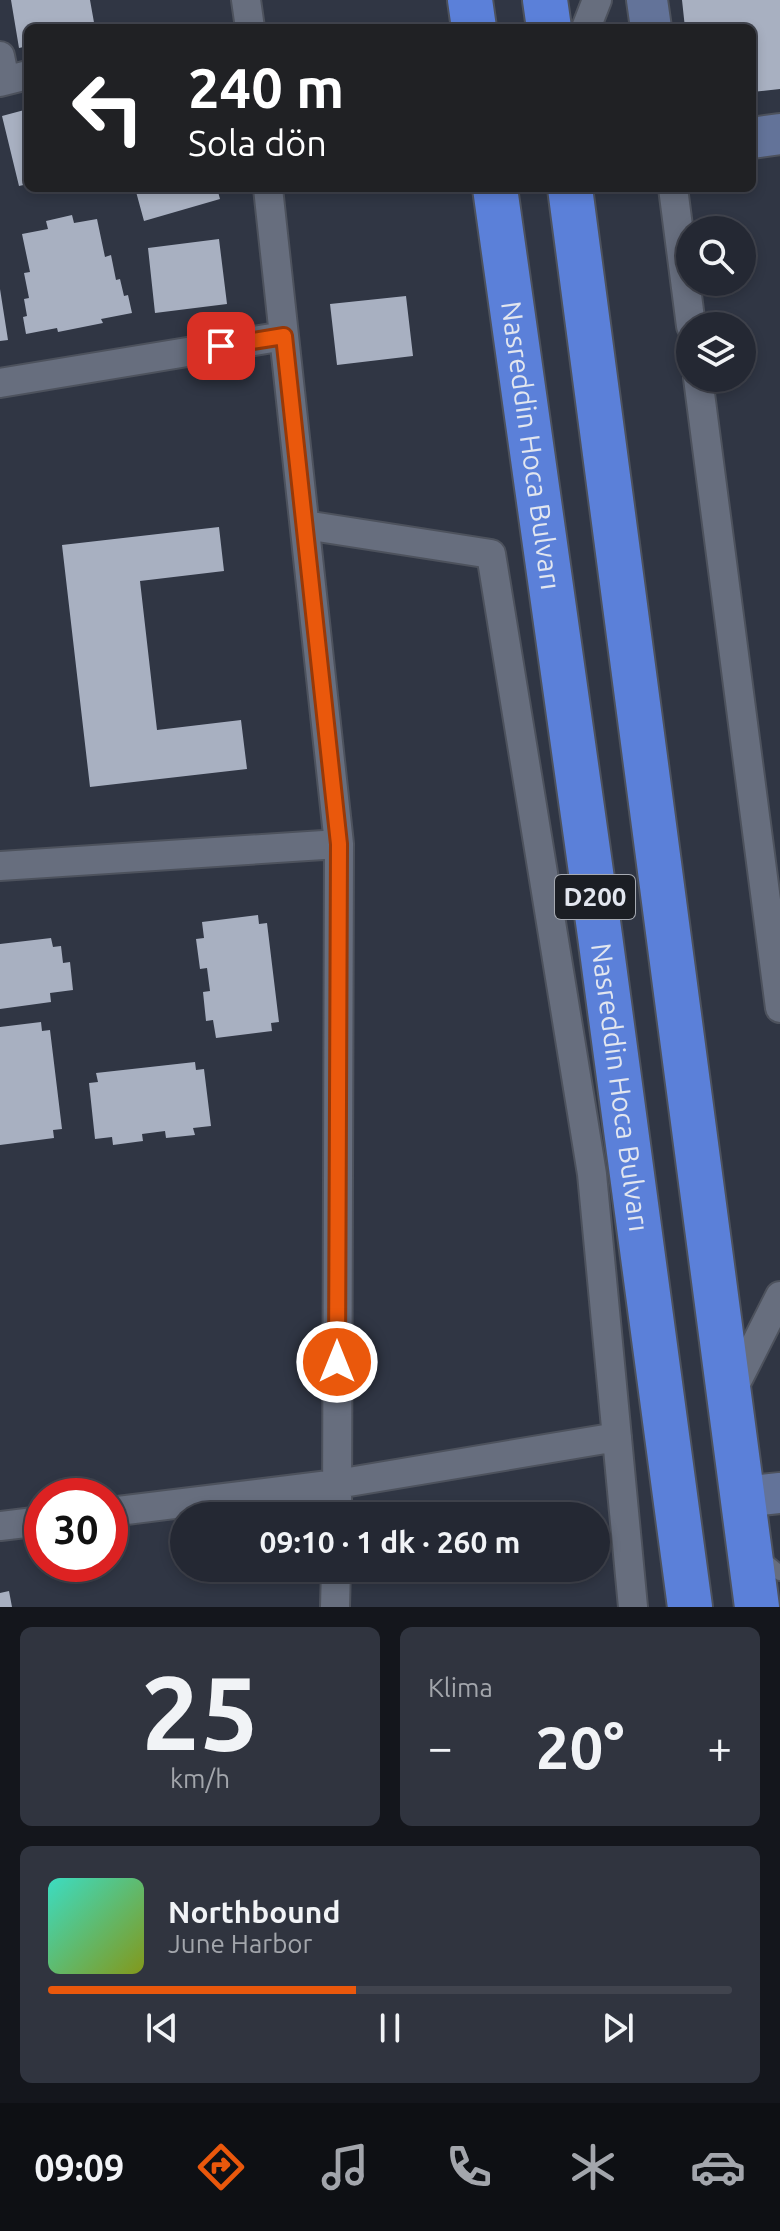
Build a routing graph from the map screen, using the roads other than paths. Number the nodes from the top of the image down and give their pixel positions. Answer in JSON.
{"nodes":[{"id":1,"x":470,"y":0,"type":"edge"},
{"id":2,"x":545,"y":0,"type":"edge"},
{"id":3,"x":597,"y":0,"type":"edge"},
{"id":4,"x":647,"y":0,"type":"edge"},
{"id":5,"x":473,"y":24,"type":"edge"},
{"id":6,"x":548,"y":24,"type":"edge"},
{"id":7,"x":588,"y":24,"type":"edge"},
{"id":8,"x":650,"y":24,"type":"edge"},
{"id":9,"x":780,"y":134,"type":"edge"},
{"id":10,"x":756,"y":137,"type":"edge"},
{"id":11,"x":268,"y":192,"type":"edge"},
{"id":12,"x":496,"y":192,"type":"edge"},
{"id":13,"x":571,"y":192,"type":"edge"},
{"id":14,"x":674,"y":192,"type":"edge"},
{"id":15,"x":689,"y":312,"type":"edge"},
{"id":16,"x":284,"y":336,"type":"junction"},
{"id":17,"x":0,"y":383,"type":"edge"},
{"id":18,"x":700,"y":392,"type":"edge"},
{"id":19,"x":305,"y":525,"type":"junction"},
{"id":20,"x":339,"y":844,"type":"junction"},
{"id":21,"x":0,"y":866,"type":"edge"},
{"id":22,"x":780,"y":1008,"type":"edge"},
{"id":23,"x":780,"y":1296,"type":"edge"},
{"id":24,"x":730,"y":1393,"type":"junction"},
{"id":25,"x":617,"y":1437,"type":"junction"},
{"id":26,"x":337,"y":1484,"type":"junction"},
{"id":27,"x":762,"y":1495,"type":"edge"},
{"id":28,"x":337,"y":1502,"type":"edge"},
{"id":29,"x":128,"y":1510,"type":"edge"},
{"id":30,"x":24,"y":1523,"type":"edge"},
{"id":31,"x":0,"y":1526,"type":"edge"},
{"id":32,"x":765,"y":1561,"type":"edge"},
{"id":33,"x":336,"y":1582,"type":"edge"},
{"id":34,"x":335,"y":1607,"type":"edge"},
{"id":35,"x":633,"y":1607,"type":"edge"},
{"id":36,"x":690,"y":1607,"type":"edge"},
{"id":37,"x":757,"y":1607,"type":"edge"}],
"edges":[{"from":1,"to":5,"type":"highway"},
{"from":2,"to":6,"type":"highway"},
{"from":3,"to":7,"type":"street"},
{"from":4,"to":8,"type":"street"},
{"from":9,"to":10,"type":"street"},
{"from":11,"to":16,"type":"street"},
{"from":12,"to":36,"type":"highway","name":"Nasreddin Hoca Bulvarı","number":"D200"},
{"from":13,"to":24,"type":"highway","number":"D200"},
{"from":14,"to":15,"type":"street"},
{"from":16,"to":17,"type":"street"},
{"from":16,"to":19,"type":"street"},
{"from":18,"to":22,"type":"street"},
{"from":19,"to":20,"type":"street"},
{"from":19,"to":25,"type":"street"},
{"from":20,"to":21,"type":"street"},
{"from":20,"to":26,"type":"street"},
{"from":23,"to":24,"type":"street"},
{"from":24,"to":27,"type":"highway","number":"D200"},
{"from":25,"to":26,"type":"street"},
{"from":25,"to":35,"type":"street"},
{"from":26,"to":28,"type":"street"},
{"from":26,"to":29,"type":"street"},
{"from":27,"to":32,"type":"highway","number":"D200"},
{"from":30,"to":31,"type":"street"},
{"from":32,"to":37,"type":"highway","number":"D200"},
{"from":33,"to":34,"type":"street"}]}
